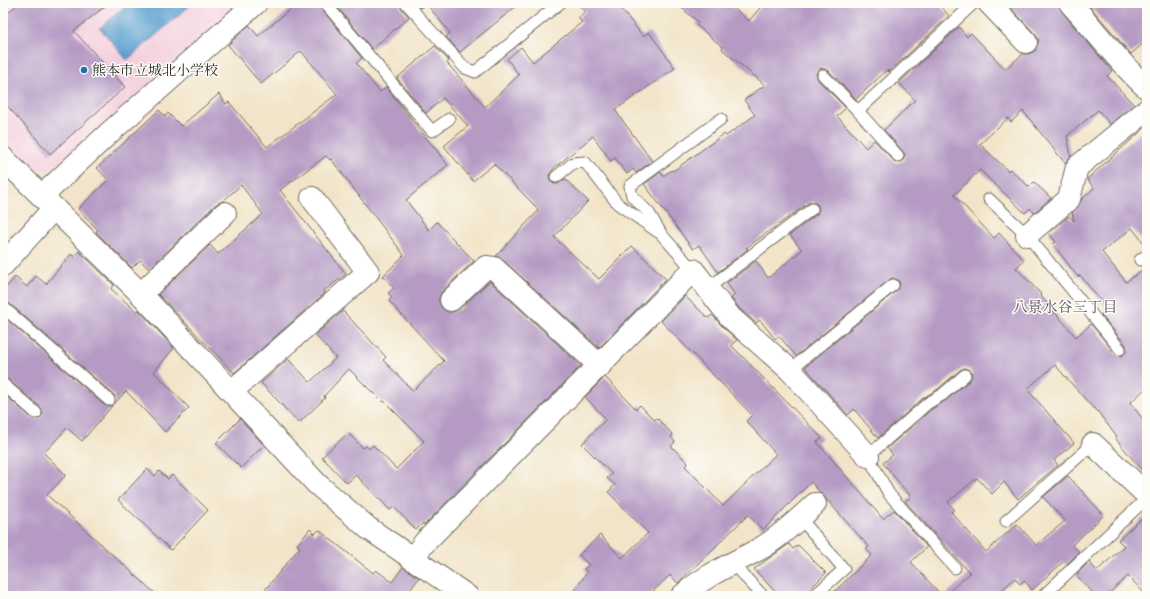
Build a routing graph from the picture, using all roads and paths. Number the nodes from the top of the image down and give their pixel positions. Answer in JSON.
{"nodes":[{"id":1,"x":256,"y":3,"type":"edge"},
{"id":2,"x":325,"y":3,"type":"edge"},
{"id":3,"x":406,"y":3,"type":"edge"},
{"id":4,"x":560,"y":3,"type":"edge"},
{"id":5,"x":974,"y":3,"type":"edge"},
{"id":6,"x":989,"y":3,"type":"edge"},
{"id":7,"x":1070,"y":3,"type":"edge"},
{"id":8,"x":1026,"y":42,"type":"dead end"},
{"id":9,"x":823,"y":75,"type":"dead end"},
{"id":10,"x":1147,"y":88,"type":"edge"},
{"id":11,"x":1147,"y":110,"type":"edge"},
{"id":12,"x":858,"y":111,"type":"junction"},
{"id":13,"x":450,"y":119,"type":"dead end"},
{"id":14,"x":721,"y":119,"type":"dead end"},
{"id":15,"x":898,"y":156,"type":"dead end"},
{"id":16,"x":3,"y":158,"type":"edge"},
{"id":17,"x":556,"y":177,"type":"dead end"},
{"id":18,"x":312,"y":198,"type":"dead end"},
{"id":19,"x":989,"y":199,"type":"dead end"},
{"id":20,"x":48,"y":202,"type":"junction"},
{"id":21,"x":812,"y":210,"type":"dead end"},
{"id":22,"x":225,"y":213,"type":"dead end"},
{"id":23,"x":662,"y":235,"type":"junction"},
{"id":24,"x":1027,"y":235,"type":"junction"},
{"id":25,"x":3,"y":265,"type":"edge"},
{"id":26,"x":693,"y":270,"type":"junction"},
{"id":27,"x":893,"y":285,"type":"dead end"},
{"id":28,"x":707,"y":289,"type":"junction"},
{"id":29,"x":141,"y":294,"type":"junction"},
{"id":30,"x":452,"y":300,"type":"dead end"},
{"id":31,"x":3,"y":307,"type":"edge"},
{"id":32,"x":1120,"y":349,"type":"dead end"},
{"id":33,"x":600,"y":366,"type":"junction"},
{"id":34,"x":790,"y":370,"type":"junction"},
{"id":35,"x":965,"y":375,"type":"dead end"},
{"id":36,"x":3,"y":384,"type":"edge"},
{"id":37,"x":232,"y":391,"type":"junction"},
{"id":38,"x":109,"y":400,"type":"dead end"},
{"id":39,"x":36,"y":413,"type":"dead end"},
{"id":40,"x":1093,"y":444,"type":"joint"},
{"id":41,"x":868,"y":456,"type":"junction"},
{"id":42,"x":1147,"y":495,"type":"edge"},
{"id":43,"x":1147,"y":498,"type":"edge"},
{"id":44,"x":807,"y":511,"type":"joint"},
{"id":45,"x":1006,"y":521,"type":"dead end"},
{"id":46,"x":412,"y":559,"type":"junction"},
{"id":47,"x":730,"y":562,"type":"junction"},
{"id":48,"x":955,"y":568,"type":"dead end"},
{"id":49,"x":467,"y":596,"type":"edge"},
{"id":50,"x":682,"y":596,"type":"edge"},
{"id":51,"x":763,"y":596,"type":"edge"},
{"id":52,"x":814,"y":596,"type":"edge"},
{"id":53,"x":1043,"y":596,"type":"edge"}],
"edges":[{"from":1,"to":20,"type":"street"},
{"from":2,"to":13,"type":"lane"},
{"from":3,"to":4,"type":"lane"},
{"from":5,"to":12,"type":"lane"},
{"from":6,"to":8,"type":"street"},
{"from":7,"to":10,"type":"street"},
{"from":9,"to":12,"type":"lane"},
{"from":11,"to":24,"type":"street"},
{"from":12,"to":15,"type":"lane"},
{"from":14,"to":23,"type":"lane"},
{"from":16,"to":20,"type":"street"},
{"from":17,"to":23,"type":"lane"},
{"from":18,"to":37,"type":"street"},
{"from":19,"to":24,"type":"lane"},
{"from":20,"to":25,"type":"street"},
{"from":20,"to":29,"type":"street"},
{"from":21,"to":28,"type":"lane"},
{"from":22,"to":29,"type":"street"},
{"from":23,"to":26,"type":"lane"},
{"from":24,"to":32,"type":"lane"},
{"from":26,"to":28,"type":"street"},
{"from":26,"to":33,"type":"street"},
{"from":27,"to":34,"type":"lane"},
{"from":28,"to":34,"type":"street"},
{"from":29,"to":37,"type":"street"},
{"from":30,"to":33,"type":"street"},
{"from":31,"to":38,"type":"lane"},
{"from":33,"to":46,"type":"street"},
{"from":34,"to":41,"type":"street"},
{"from":35,"to":41,"type":"lane"},
{"from":36,"to":39,"type":"lane"},
{"from":37,"to":46,"type":"street"},
{"from":40,"to":42,"type":"street"},
{"from":40,"to":45,"type":"lane"},
{"from":41,"to":48,"type":"lane"},
{"from":43,"to":53,"type":"lane"},
{"from":44,"to":47,"type":"street"},
{"from":44,"to":52,"type":"lane"},
{"from":46,"to":49,"type":"street"},
{"from":47,"to":50,"type":"street"},
{"from":47,"to":51,"type":"lane"}]}
